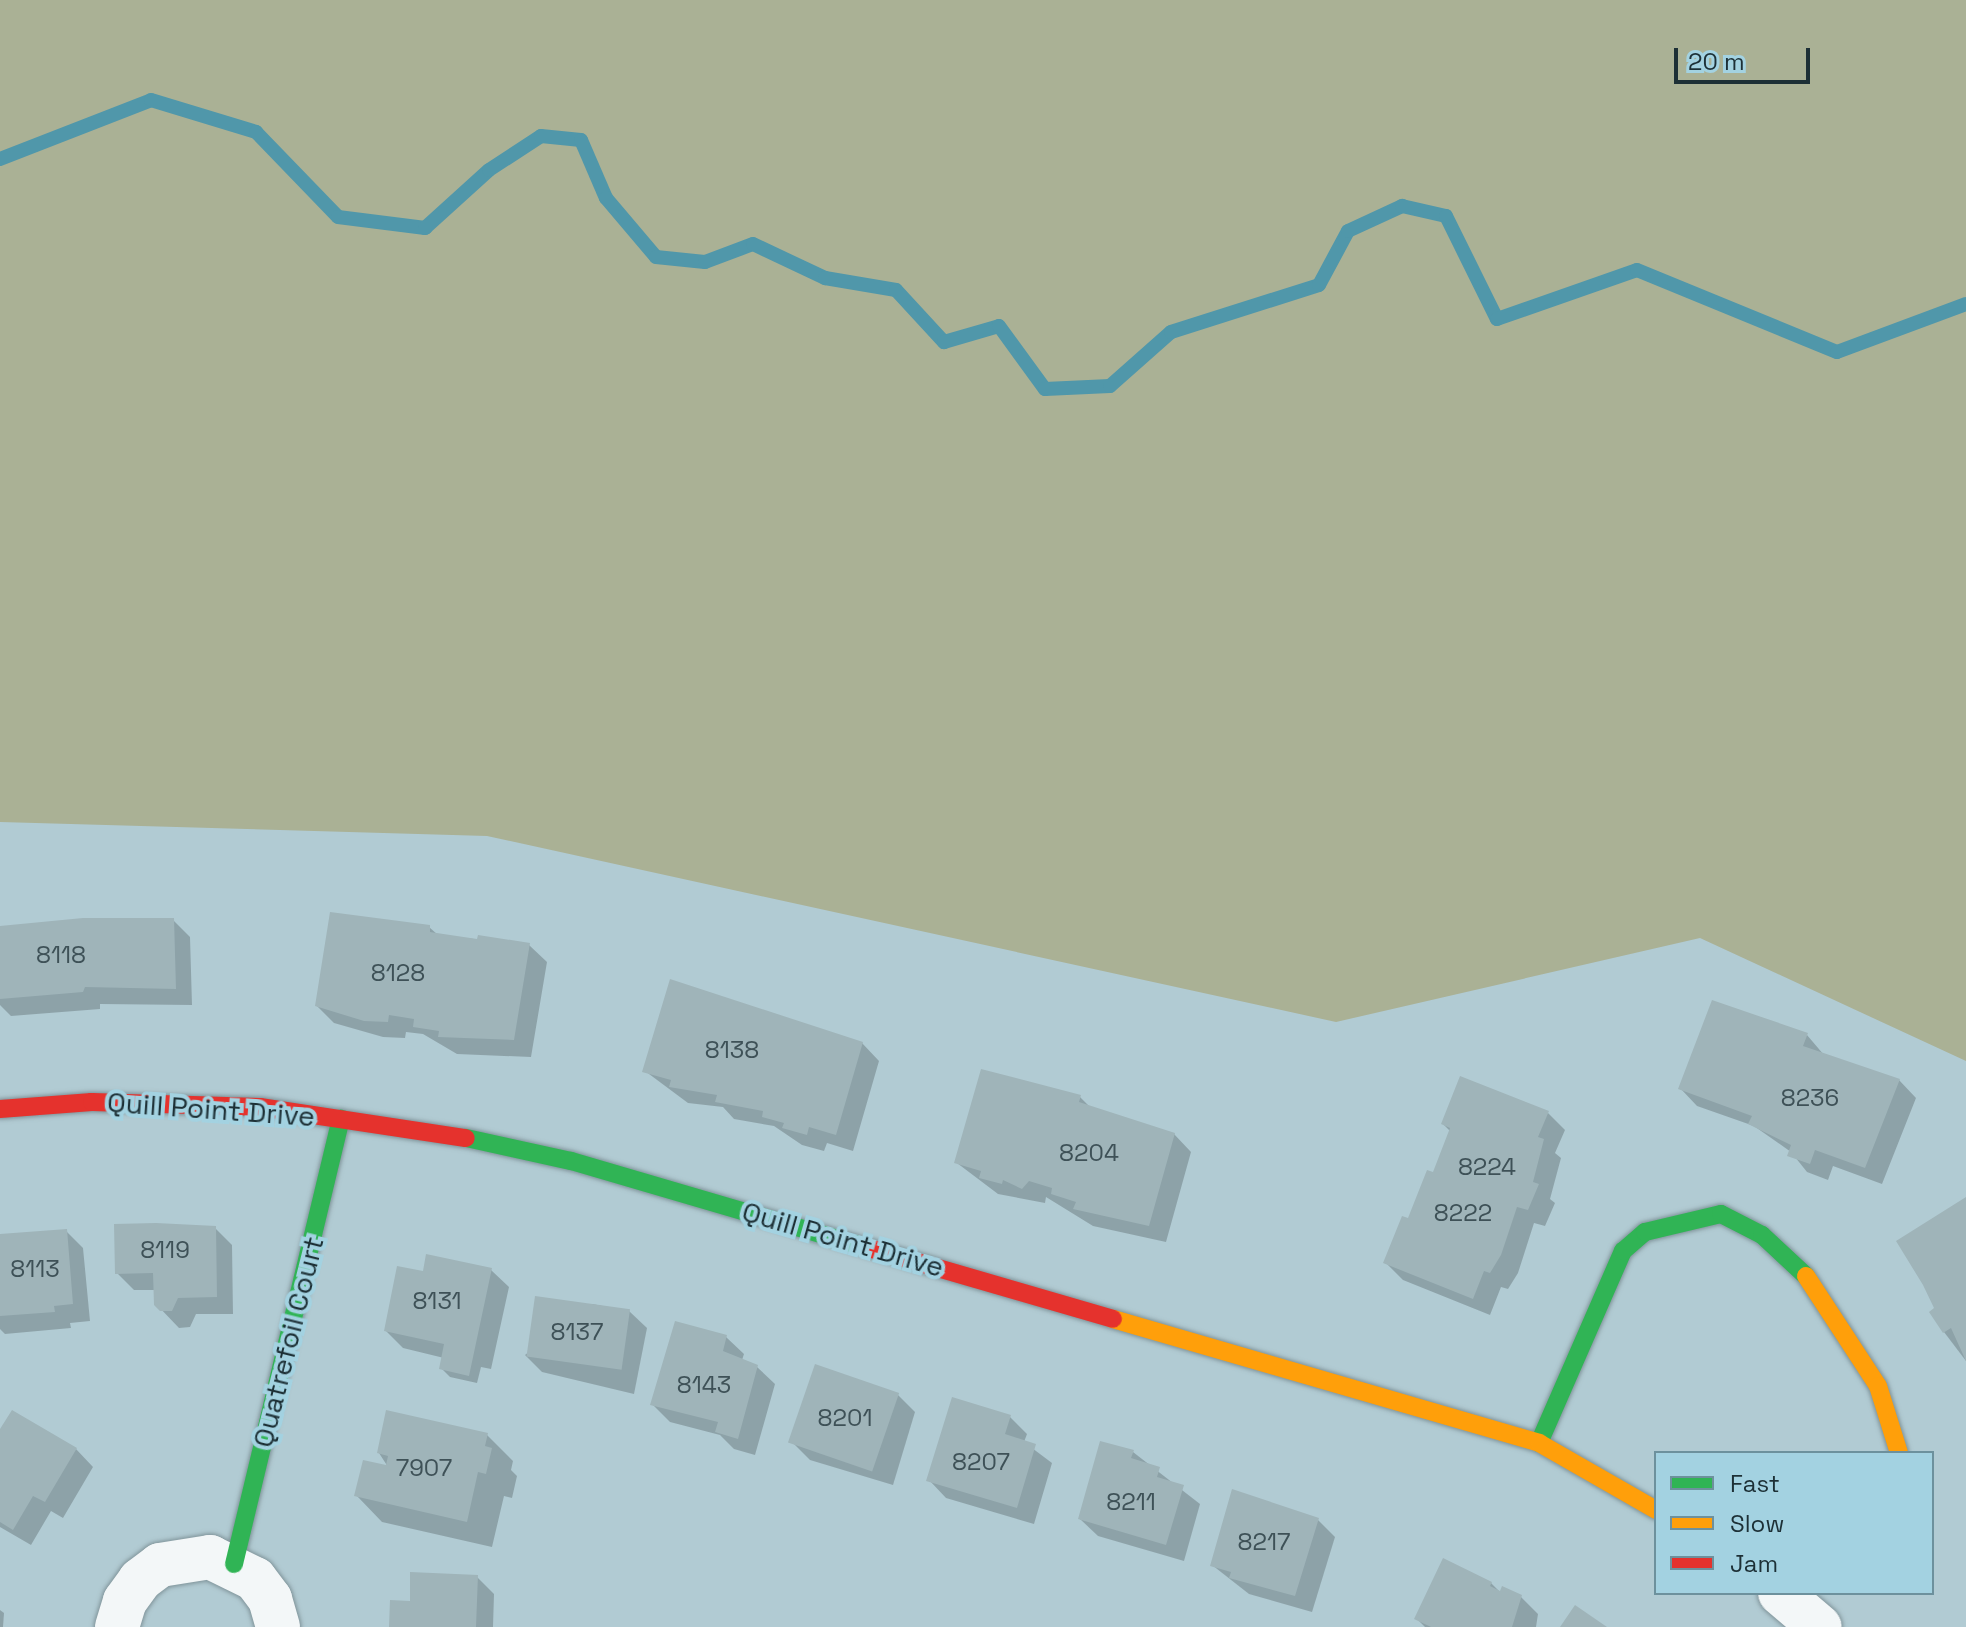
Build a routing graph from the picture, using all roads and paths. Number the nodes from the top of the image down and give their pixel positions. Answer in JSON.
{"nodes":[{"id":1,"x":0,"y":1109,"type":"edge"},
{"id":2,"x":341,"y":1119,"type":"junction"},
{"id":3,"x":1539,"y":1443,"type":"junction"},
{"id":4,"x":1898,"y":1451,"type":"edge"},
{"id":5,"x":1654,"y":1509,"type":"edge"},
{"id":6,"x":234,"y":1564,"type":"junction"},
{"id":7,"x":117,"y":1627,"type":"edge"},
{"id":8,"x":278,"y":1627,"type":"edge"}],
"edges":[{"from":1,"to":2,"type":"street","name":"Quill Point Drive"},
{"from":2,"to":3,"type":"street","name":"Quill Point Drive"},
{"from":2,"to":6,"type":"street","name":"Quatrefoil Court"},
{"from":3,"to":4,"type":"street"},
{"from":3,"to":5,"type":"street","name":"Quill Point Drive"},
{"from":6,"to":7,"type":"street"},
{"from":6,"to":8,"type":"street"}]}
